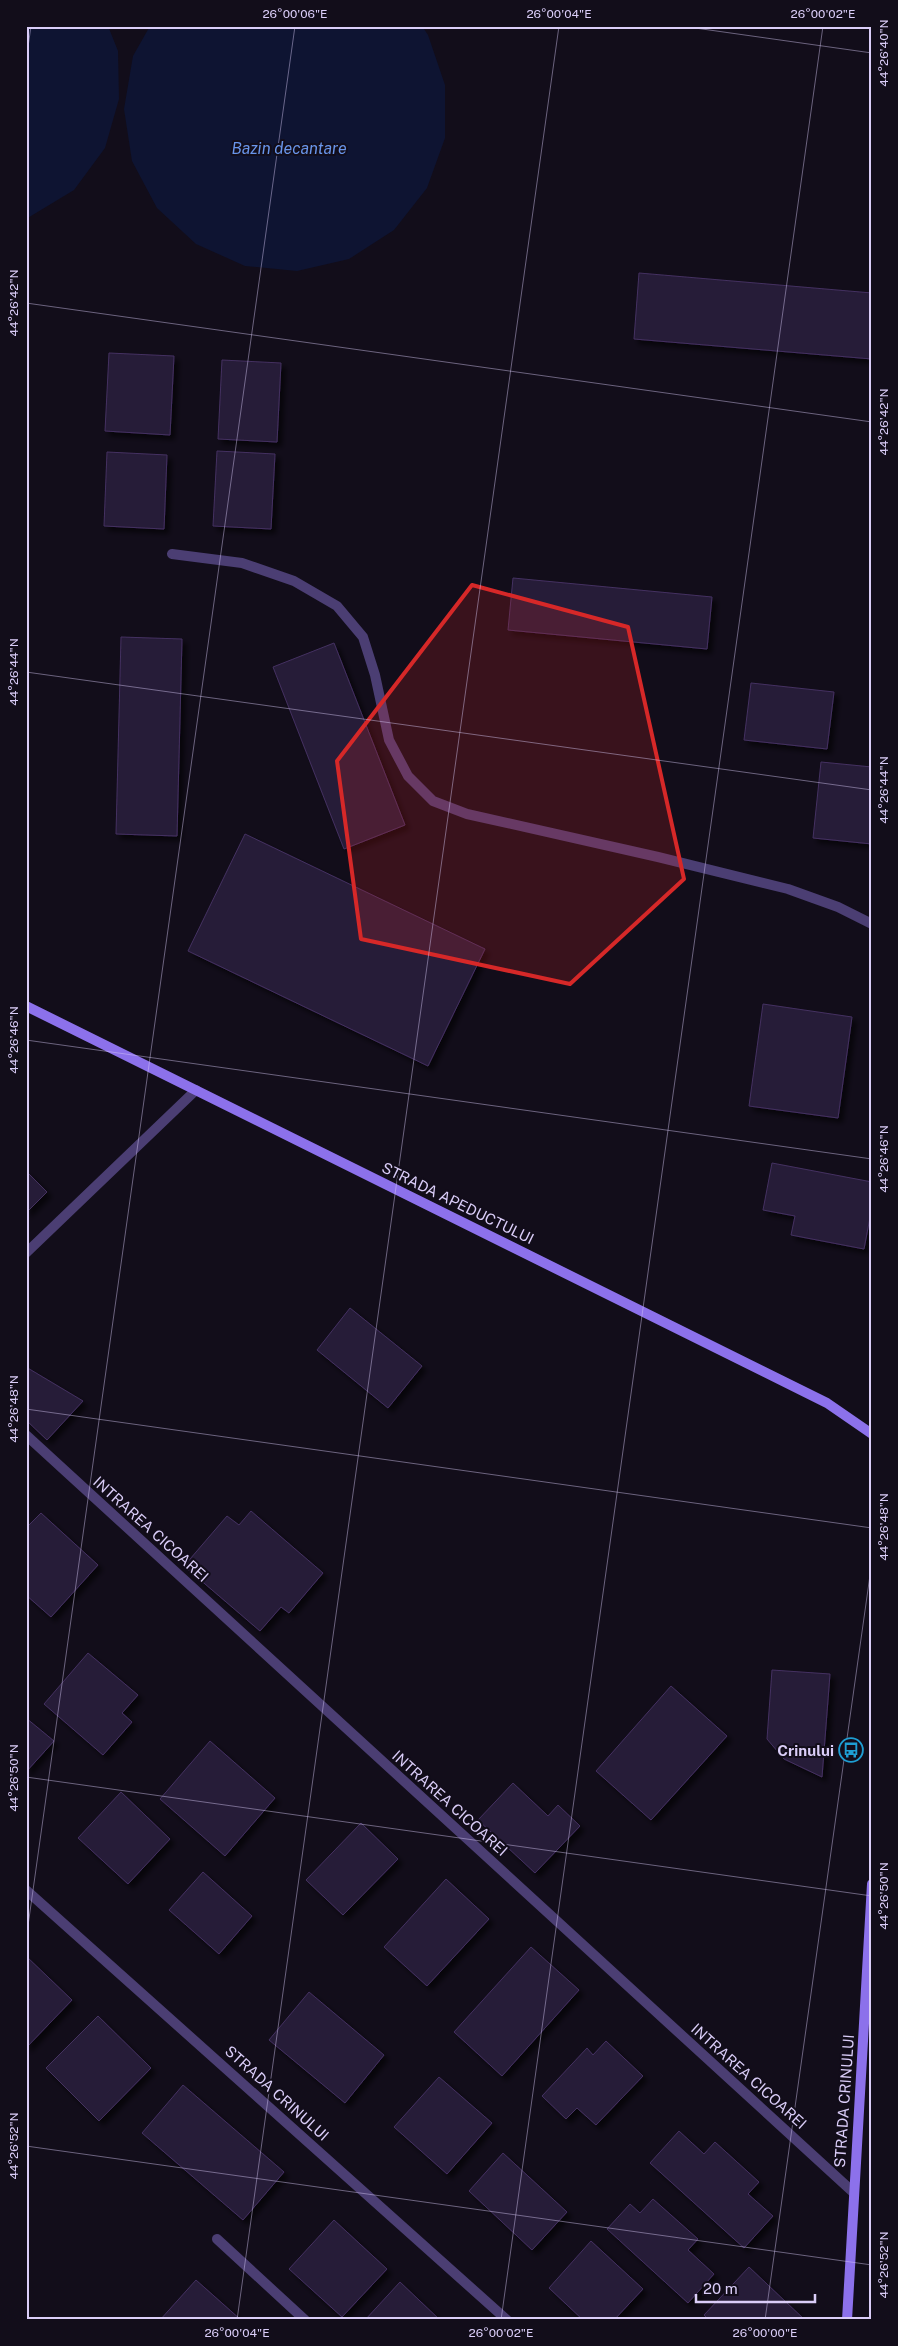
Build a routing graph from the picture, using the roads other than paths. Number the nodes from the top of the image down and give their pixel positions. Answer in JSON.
{"nodes":[{"id":1,"x":172,"y":554,"type":"dead end"},
{"id":2,"x":872,"y":924,"type":"edge"},
{"id":3,"x":26,"y":1006,"type":"edge"},
{"id":4,"x":196,"y":1090,"type":"junction"},
{"id":5,"x":26,"y":1253,"type":"edge"},
{"id":6,"x":872,"y":1434,"type":"edge"},
{"id":7,"x":26,"y":1435,"type":"edge"},
{"id":8,"x":872,"y":1884,"type":"edge"},
{"id":9,"x":26,"y":1890,"type":"edge"},
{"id":10,"x":853,"y":2192,"type":"junction"},
{"id":11,"x":218,"y":2239,"type":"dead end"},
{"id":12,"x":305,"y":2320,"type":"edge"},
{"id":13,"x":507,"y":2320,"type":"edge"},
{"id":14,"x":847,"y":2320,"type":"edge"}],
"edges":[{"from":1,"to":2,"type":"street"},
{"from":3,"to":4,"type":"street","name":"STRADA APEDUCTULUI"},
{"from":4,"to":5,"type":"street"},
{"from":4,"to":6,"type":"street","name":"STRADA APEDUCTULUI"},
{"from":7,"to":10,"type":"street","name":"INTRAREA CICOAREI"},
{"from":8,"to":10,"type":"street","name":"STRADA CRINULUI"},
{"from":9,"to":13,"type":"street","name":"STRADA CRINULUI"},
{"from":10,"to":14,"type":"street","name":"STRADA CRINULUI"},
{"from":11,"to":12,"type":"street"}]}
